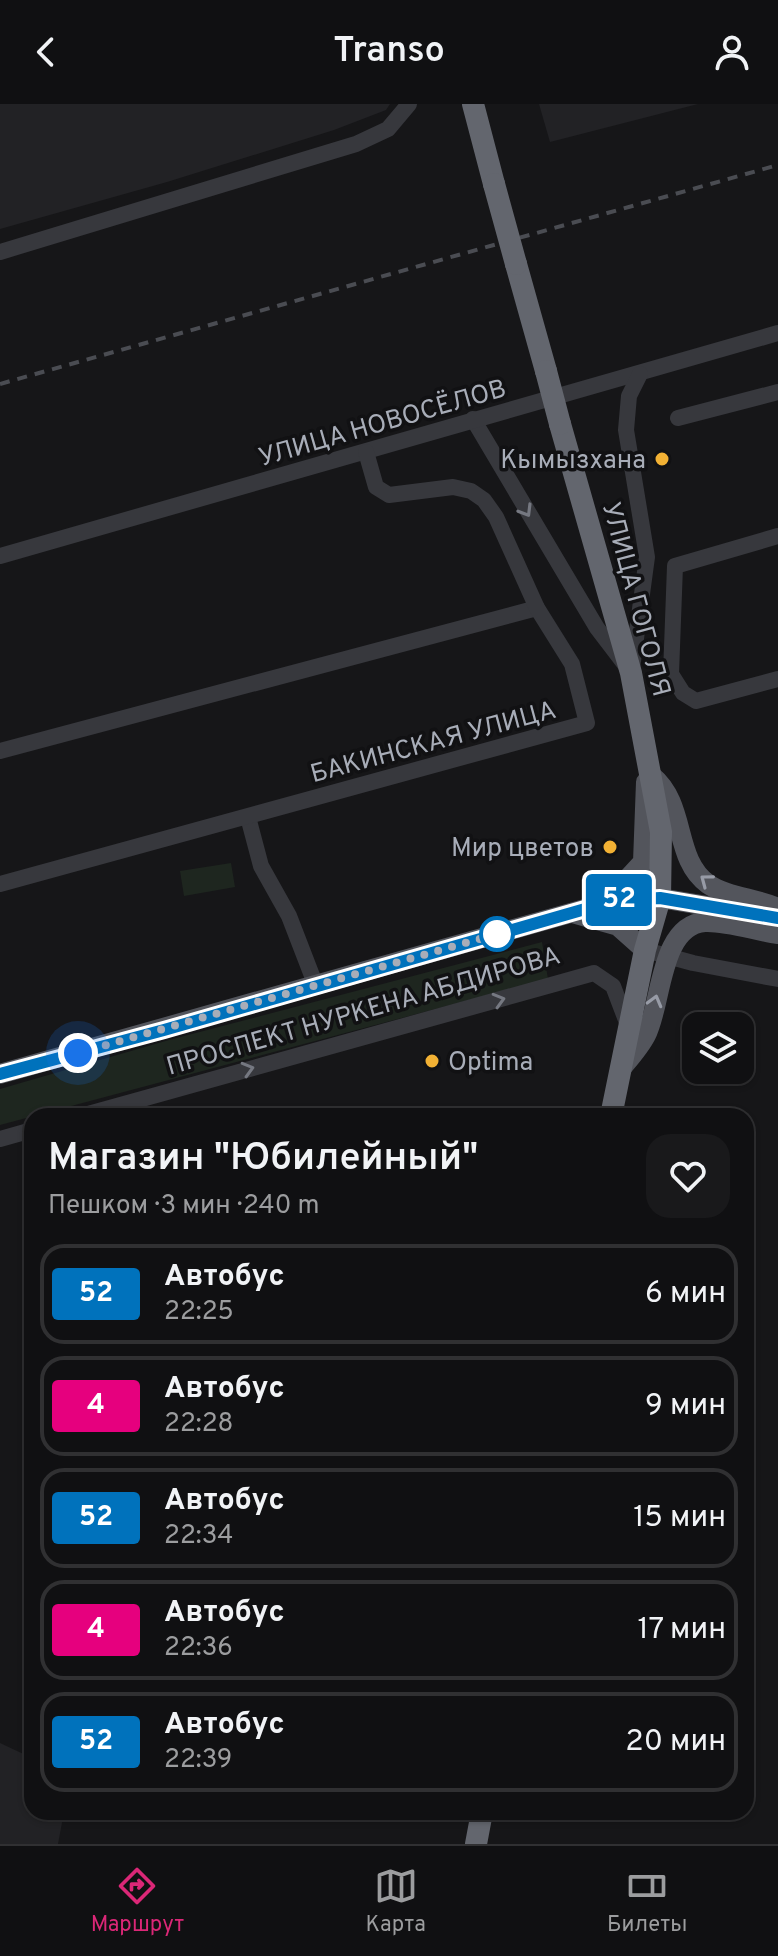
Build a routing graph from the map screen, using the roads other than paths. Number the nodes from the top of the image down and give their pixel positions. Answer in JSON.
{"nodes":[{"id":1,"x":409,"y":104,"type":"edge"},
{"id":2,"x":473,"y":104,"type":"edge"},
{"id":3,"x":0,"y":252,"type":"edge"},
{"id":4,"x":778,"y":333,"type":"edge"},
{"id":5,"x":640,"y":374,"type":"junction"},
{"id":6,"x":778,"y":392,"type":"edge"},
{"id":7,"x":678,"y":418,"type":"dead end"},
{"id":8,"x":473,"y":419,"type":"junction"},
{"id":9,"x":366,"y":452,"type":"junction"},
{"id":10,"x":778,"y":536,"type":"edge"},
{"id":11,"x":0,"y":556,"type":"edge"},
{"id":12,"x":537,"y":608,"type":"junction"},
{"id":13,"x":631,"y":673,"type":"junction"},
{"id":14,"x":778,"y":679,"type":"edge"},
{"id":15,"x":0,"y":751,"type":"edge"},
{"id":16,"x":650,"y":767,"type":"junction"},
{"id":17,"x":248,"y":817,"type":"junction"},
{"id":18,"x":0,"y":884,"type":"edge"},
{"id":19,"x":660,"y":898,"type":"junction"},
{"id":20,"x":778,"y":908,"type":"edge"},
{"id":21,"x":578,"y":911,"type":"junction"},
{"id":22,"x":778,"y":918,"type":"edge"},
{"id":23,"x":778,"y":934,"type":"edge"},
{"id":24,"x":645,"y":950,"type":"junction"},
{"id":25,"x":669,"y":958,"type":"junction"},
{"id":26,"x":778,"y":979,"type":"edge"},
{"id":27,"x":316,"y":986,"type":"junction"},
{"id":28,"x":629,"y":1028,"type":"junction"},
{"id":29,"x":620,"y":1070,"type":"junction"},
{"id":30,"x":0,"y":1074,"type":"edge"},
{"id":31,"x":110,"y":1108,"type":"edge"},
{"id":32,"x":613,"y":1108,"type":"edge"},
{"id":33,"x":24,"y":1132,"type":"edge"},
{"id":34,"x":0,"y":1139,"type":"edge"},
{"id":35,"x":480,"y":1820,"type":"edge"},
{"id":36,"x":476,"y":1844,"type":"edge"}],
"edges":[{"from":1,"to":3,"type":"street"},
{"from":2,"to":13,"type":"highway","name":"УЛИЦА ГОГОЛЯ","bridge":true},
{"from":4,"to":5,"type":"street","name":"УЛИЦА НОВОСЁЛОВ"},
{"from":5,"to":8,"type":"street","name":"УЛИЦА НОВОСЁЛОВ"},
{"from":5,"to":13,"type":"street"},
{"from":6,"to":7,"type":"street"},
{"from":8,"to":9,"type":"street","name":"УЛИЦА НОВОСЁЛОВ"},
{"from":8,"to":13,"type":"street","one_way":true},
{"from":9,"to":11,"type":"street","name":"УЛИЦА НОВОСЁЛОВ"},
{"from":9,"to":12,"type":"street","name":"БАКИНСКАЯ УЛИЦА"},
{"from":10,"to":14,"type":"street"},
{"from":12,"to":15,"type":"street"},
{"from":12,"to":17,"type":"street","name":"БАКИНСКАЯ УЛИЦА"},
{"from":13,"to":16,"type":"highway","name":"УЛИЦА ГОГОЛЯ"},
{"from":16,"to":19,"type":"highway","name":"УЛИЦА ГОГОЛЯ"},
{"from":20,"to":16,"type":"main road","one_way":true},
{"from":16,"to":21,"type":"main road"},
{"from":17,"to":18,"type":"street","name":"БАКИНСКАЯ УЛИЦА"},
{"from":17,"to":27,"type":"street"},
{"from":19,"to":21,"type":"main road","name":"ПРОСПЕКТ НУРКЕНА АБДИРОВА"},
{"from":19,"to":22,"type":"main road","name":"ПРОСПЕКТ НУРКЕНА АБДИРОВА"},
{"from":19,"to":24,"type":"highway","name":"УЛИЦА ГОГОЛЯ"},
{"from":21,"to":24,"type":"main road"},
{"from":21,"to":27,"type":"main road","name":"ПРОСПЕКТ НУРКЕНА АБДИРОВА"},
{"from":23,"to":25,"type":"main road"},
{"from":24,"to":25,"type":"street"},
{"from":24,"to":28,"type":"highway","name":"УЛИЦА ГОГОЛЯ"},
{"from":25,"to":26,"type":"street"},
{"from":29,"to":25,"type":"main road","one_way":true},
{"from":27,"to":30,"type":"main road","name":"ПРОСПЕКТ НУРКЕНА АБДИРОВА"},
{"from":28,"to":29,"type":"highway","name":"УЛИЦА ГОГОЛЯ"},
{"from":31,"to":28,"type":"street","name":"ПРОСПЕКТ НУРКЕНА АБДИРОВА","one_way":true},
{"from":29,"to":32,"type":"highway","name":"УЛИЦА ГОГОЛЯ"},
{"from":33,"to":34,"type":"street"},
{"from":35,"to":36,"type":"highway"}]}
